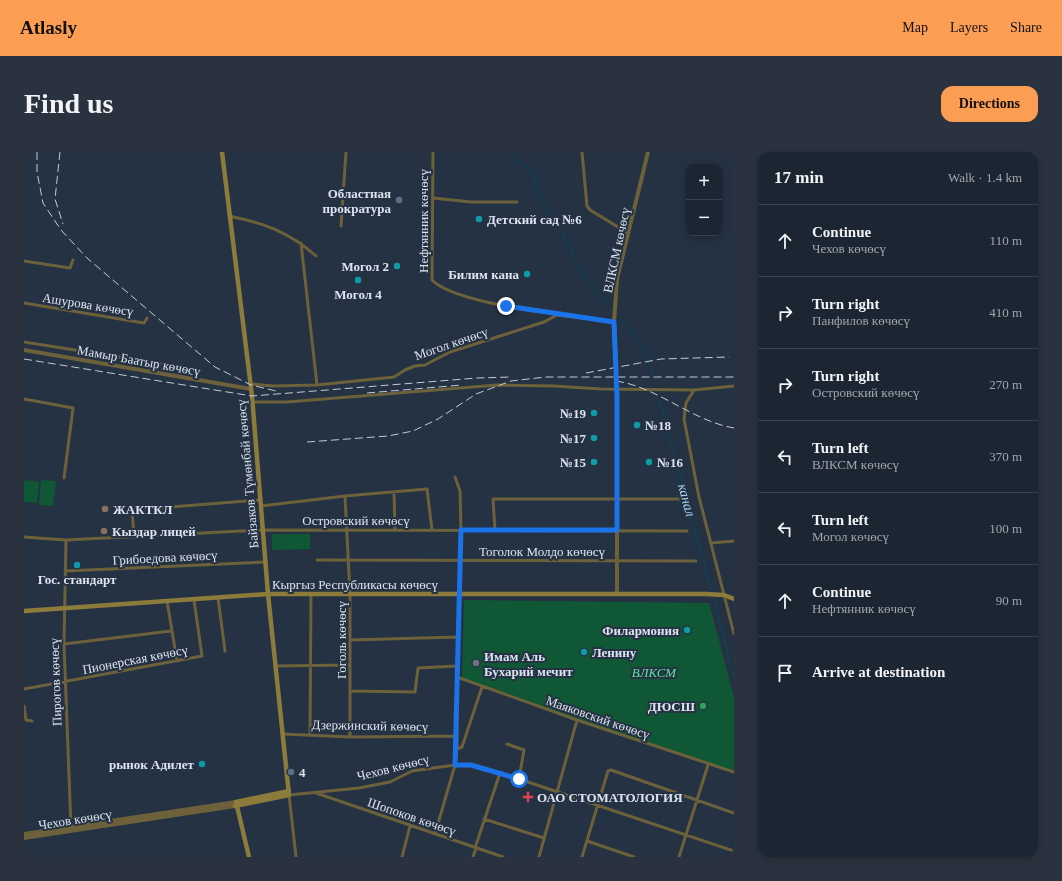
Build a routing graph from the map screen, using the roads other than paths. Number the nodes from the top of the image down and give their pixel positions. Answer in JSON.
{"nodes":[{"id":1,"x":222,"y":152,"type":"edge"},
{"id":2,"x":346,"y":152,"type":"edge"},
{"id":3,"x":433,"y":152,"type":"edge"},
{"id":4,"x":582,"y":152,"type":"edge"},
{"id":5,"x":648,"y":152,"type":"edge"},
{"id":6,"x":434,"y":198,"type":"junction"},
{"id":7,"x":517,"y":202,"type":"dead end"},
{"id":8,"x":230,"y":216,"type":"junction"},
{"id":9,"x":341,"y":226,"type":"dead end"},
{"id":10,"x":628,"y":233,"type":"junction"},
{"id":11,"x":300,"y":243,"type":"junction"},
{"id":12,"x":316,"y":256,"type":"dead end"},
{"id":13,"x":72,"y":260,"type":"dead end"},
{"id":14,"x":24,"y":261,"type":"edge"},
{"id":15,"x":24,"y":303,"type":"edge"},
{"id":16,"x":557,"y":314,"type":"junction"},
{"id":17,"x":147,"y":318,"type":"dead end"},
{"id":18,"x":614,"y":322,"type":"junction"},
{"id":19,"x":24,"y":342,"type":"edge"},
{"id":20,"x":24,"y":350,"type":"edge"},
{"id":21,"x":163,"y":364,"type":"dead end"},
{"id":22,"x":317,"y":385,"type":"junction"},
{"id":23,"x":251,"y":386,"type":"junction"},
{"id":24,"x":734,"y":386,"type":"edge"},
{"id":25,"x":616,"y":389,"type":"junction"},
{"id":26,"x":694,"y":390,"type":"junction"},
{"id":27,"x":24,"y":399,"type":"edge"},
{"id":28,"x":253,"y":402,"type":"junction"},
{"id":29,"x":455,"y":477,"type":"dead end"},
{"id":30,"x":64,"y":478,"type":"dead end"},
{"id":31,"x":394,"y":492,"type":"junction"},
{"id":32,"x":345,"y":496,"type":"junction"},
{"id":33,"x":617,"y":499,"type":"junction"},
{"id":34,"x":679,"y":499,"type":"dead end"},
{"id":35,"x":260,"y":500,"type":"junction"},
{"id":36,"x":261,"y":506,"type":"junction"},
{"id":37,"x":263,"y":530,"type":"junction"},
{"id":38,"x":347,"y":530,"type":"junction"},
{"id":39,"x":395,"y":530,"type":"junction"},
{"id":40,"x":432,"y":530,"type":"junction"},
{"id":41,"x":461,"y":530,"type":"junction"},
{"id":42,"x":494,"y":530,"type":"junction"},
{"id":43,"x":617,"y":530,"type":"junction"},
{"id":44,"x":687,"y":530,"type":"dead end"},
{"id":45,"x":24,"y":537,"type":"edge"},
{"id":46,"x":134,"y":537,"type":"junction"},
{"id":47,"x":66,"y":540,"type":"junction"},
{"id":48,"x":734,"y":541,"type":"edge"},
{"id":49,"x":711,"y":543,"type":"junction"},
{"id":50,"x":349,"y":559,"type":"junction"},
{"id":51,"x":317,"y":560,"type":"dead end"},
{"id":52,"x":461,"y":560,"type":"junction"},
{"id":53,"x":617,"y":561,"type":"junction"},
{"id":54,"x":696,"y":561,"type":"dead end"},
{"id":55,"x":266,"y":562,"type":"junction"},
{"id":56,"x":65,"y":571,"type":"junction"},
{"id":57,"x":268,"y":594,"type":"junction"},
{"id":58,"x":311,"y":594,"type":"junction"},
{"id":59,"x":350,"y":594,"type":"junction"},
{"id":60,"x":617,"y":594,"type":"junction"},
{"id":61,"x":459,"y":595,"type":"junction"},
{"id":62,"x":724,"y":595,"type":"junction"},
{"id":63,"x":218,"y":598,"type":"junction"},
{"id":64,"x":734,"y":599,"type":"edge"},
{"id":65,"x":194,"y":600,"type":"junction"},
{"id":66,"x":167,"y":601,"type":"junction"},
{"id":67,"x":64,"y":608,"type":"junction"},
{"id":68,"x":24,"y":611,"type":"edge"},
{"id":69,"x":171,"y":631,"type":"junction"},
{"id":70,"x":734,"y":634,"type":"edge"},
{"id":71,"x":458,"y":637,"type":"junction"},
{"id":72,"x":350,"y":640,"type":"junction"},
{"id":73,"x":64,"y":644,"type":"junction"},
{"id":74,"x":224,"y":651,"type":"dead end"},
{"id":75,"x":177,"y":660,"type":"junction"},
{"id":76,"x":310,"y":665,"type":"junction"},
{"id":77,"x":350,"y":665,"type":"junction"},
{"id":78,"x":275,"y":666,"type":"junction"},
{"id":79,"x":457,"y":666,"type":"junction"},
{"id":80,"x":457,"y":677,"type":"junction"},
{"id":81,"x":64,"y":682,"type":"junction"},
{"id":82,"x":482,"y":687,"type":"junction"},
{"id":83,"x":24,"y":689,"type":"edge"},
{"id":84,"x":351,"y":691,"type":"junction"},
{"id":85,"x":24,"y":706,"type":"edge"},
{"id":86,"x":577,"y":720,"type":"junction"},
{"id":87,"x":32,"y":721,"type":"dead end"},
{"id":88,"x":283,"y":734,"type":"junction"},
{"id":89,"x":310,"y":735,"type":"junction"},
{"id":90,"x":456,"y":736,"type":"junction"},
{"id":91,"x":350,"y":737,"type":"junction"},
{"id":92,"x":507,"y":744,"type":"dead end"},
{"id":93,"x":457,"y":749,"type":"junction"},
{"id":94,"x":708,"y":764,"type":"junction"},
{"id":95,"x":455,"y":765,"type":"junction"},
{"id":96,"x":734,"y":772,"type":"edge"},
{"id":97,"x":500,"y":773,"type":"junction"},
{"id":98,"x":519,"y":779,"type":"junction"},
{"id":99,"x":557,"y":791,"type":"junction"},
{"id":100,"x":289,"y":793,"type":"junction"},
{"id":101,"x":315,"y":793,"type":"junction"},
{"id":102,"x":697,"y":800,"type":"junction"},
{"id":103,"x":236,"y":804,"type":"junction"},
{"id":104,"x":598,"y":805,"type":"junction"},
{"id":105,"x":734,"y":813,"type":"edge"},
{"id":106,"x":484,"y":819,"type":"junction"},
{"id":107,"x":410,"y":826,"type":"junction"},
{"id":108,"x":72,"y":827,"type":"junction"},
{"id":109,"x":24,"y":834,"type":"edge"},
{"id":110,"x":435,"y":834,"type":"junction"},
{"id":111,"x":685,"y":836,"type":"junction"},
{"id":112,"x":24,"y":838,"type":"edge"},
{"id":113,"x":544,"y":838,"type":"junction"},
{"id":114,"x":587,"y":841,"type":"junction"},
{"id":115,"x":475,"y":848,"type":"junction"},
{"id":116,"x":734,"y":851,"type":"edge"},
{"id":117,"x":249,"y":857,"type":"edge"},
{"id":118,"x":296,"y":857,"type":"edge"},
{"id":119,"x":402,"y":857,"type":"edge"},
{"id":120,"x":473,"y":857,"type":"edge"},
{"id":121,"x":503,"y":857,"type":"edge"},
{"id":122,"x":539,"y":857,"type":"edge"},
{"id":123,"x":582,"y":857,"type":"edge"},
{"id":124,"x":634,"y":857,"type":"edge"},
{"id":125,"x":679,"y":857,"type":"edge"}],
"edges":[{"from":1,"to":8,"type":"main road","name":"Байзаков Түмөнбай көчөсү"},
{"from":2,"to":9,"type":"street"},
{"from":3,"to":6,"type":"street","name":"Нефтянник көчөсү"},
{"from":4,"to":10,"type":"street"},
{"from":5,"to":10,"type":"street","name":"ВЛКСМ көчөсү"},
{"from":6,"to":7,"type":"street"},
{"from":6,"to":16,"type":"street","name":"Нефтянник көчөсү"},
{"from":8,"to":11,"type":"street"},
{"from":8,"to":23,"type":"main road","name":"Байзаков Түмөнбай көчөсү"},
{"from":10,"to":18,"type":"street","name":"ВЛКСМ көчөсү"},
{"from":11,"to":12,"type":"street"},
{"from":11,"to":22,"type":"street"},
{"from":13,"to":14,"type":"street"},
{"from":15,"to":17,"type":"street","name":"Ашурова көчөсү"},
{"from":16,"to":18,"type":"street"},
{"from":16,"to":22,"type":"street","name":"Могол көчөсү"},
{"from":18,"to":25,"type":"street","name":"ВЛКСМ көчөсү"},
{"from":19,"to":21,"type":"street"},
{"from":20,"to":23,"type":"street","name":"Мамыр Баатыр көчөсү"},
{"from":22,"to":23,"type":"street","name":"Могол көчөсү"},
{"from":23,"to":28,"type":"main road","name":"Байзаков Түмөнбай көчөсү"},
{"from":24,"to":26,"type":"street"},
{"from":25,"to":26,"type":"street"},
{"from":25,"to":28,"type":"street"},
{"from":25,"to":33,"type":"street","name":"ВЛКСМ көчөсү"},
{"from":26,"to":49,"type":"street"},
{"from":27,"to":30,"type":"street"},
{"from":28,"to":35,"type":"main road","name":"Байзаков Түмөнбай көчөсү"},
{"from":29,"to":41,"type":"street"},
{"from":31,"to":32,"type":"street"},
{"from":31,"to":39,"type":"street"},
{"from":31,"to":40,"type":"street"},
{"from":32,"to":36,"type":"street"},
{"from":32,"to":38,"type":"street","name":"Гоголь көчөсү"},
{"from":33,"to":34,"type":"street"},
{"from":33,"to":42,"type":"street"},
{"from":33,"to":43,"type":"street","name":"ВЛКСМ көчөсү"},
{"from":35,"to":36,"type":"main road","name":"Байзаков Түмөнбай көчөсү"},
{"from":35,"to":46,"type":"street"},
{"from":36,"to":37,"type":"main road","name":"Байзаков Түмөнбай көчөсү"},
{"from":37,"to":38,"type":"street","name":"Островский көчөсү"},
{"from":37,"to":46,"type":"street","name":"Островский көчөсү"},
{"from":37,"to":55,"type":"main road","name":"Байзаков Түмөнбай көчөсү"},
{"from":38,"to":39,"type":"street","name":"Островский көчөсү"},
{"from":38,"to":50,"type":"street","name":"Гоголь көчөсү"},
{"from":39,"to":40,"type":"street","name":"Островский көчөсү"},
{"from":40,"to":41,"type":"street","name":"Островский көчөсү"},
{"from":41,"to":42,"type":"street","name":"Островский көчөсү"},
{"from":41,"to":52,"type":"street"},
{"from":42,"to":43,"type":"street","name":"Островский көчөсү"},
{"from":43,"to":44,"type":"street","name":"Островский көчөсү"},
{"from":43,"to":53,"type":"street","name":"ВЛКСМ көчөсү"},
{"from":45,"to":47,"type":"street","name":"Островский көчөсү"},
{"from":46,"to":47,"type":"street","name":"Островский көчөсү"},
{"from":47,"to":56,"type":"street","name":"Пирогов көчөсү"},
{"from":48,"to":49,"type":"street"},
{"from":49,"to":62,"type":"street"},
{"from":50,"to":51,"type":"street","name":"Тоголок Молдо көчөсү"},
{"from":50,"to":52,"type":"street","name":"Тоголок Молдо көчөсү"},
{"from":50,"to":59,"type":"street","name":"Гоголь көчөсү"},
{"from":52,"to":53,"type":"street","name":"Тоголок Молдо көчөсү"},
{"from":52,"to":61,"type":"street"},
{"from":53,"to":54,"type":"street","name":"Тоголок Молдо көчөсү"},
{"from":53,"to":60,"type":"street","name":"ВЛКСМ көчөсү"},
{"from":55,"to":56,"type":"street","name":"Грибоедова көчөсү"},
{"from":55,"to":57,"type":"main road","name":"Байзаков Түмөнбай көчөсү"},
{"from":56,"to":67,"type":"street","name":"Пирогов көчөсү"},
{"from":57,"to":58,"type":"main road","name":"Кыргыз Республикасы көчөсү"},
{"from":57,"to":63,"type":"main road","name":"Кыргыз Республикасы көчөсү"},
{"from":57,"to":78,"type":"main road","name":"Байзаков Түмөнбай көчөсү"},
{"from":58,"to":59,"type":"main road","name":"Кыргыз Республикасы көчөсү"},
{"from":58,"to":76,"type":"street"},
{"from":59,"to":61,"type":"main road","name":"Кыргыз Республикасы көчөсү"},
{"from":59,"to":72,"type":"street","name":"Гоголь көчөсү"},
{"from":60,"to":61,"type":"main road","name":"Кыргыз Республикасы көчөсү"},
{"from":60,"to":62,"type":"main road","name":"Кыргыз Республикасы көчөсү"},
{"from":61,"to":71,"type":"street"},
{"from":62,"to":64,"type":"main road","name":"Кыргыз Республикасы көчөсү"},
{"from":62,"to":70,"type":"street"},
{"from":63,"to":65,"type":"main road","name":"Кыргыз Республикасы көчөсү"},
{"from":63,"to":74,"type":"street"},
{"from":65,"to":66,"type":"main road","name":"Кыргыз Республикасы көчөсү"},
{"from":65,"to":75,"type":"street","name":"Пионерская көчөсү"},
{"from":66,"to":67,"type":"main road","name":"Кыргыз Республикасы көчөсү"},
{"from":66,"to":69,"type":"street"},
{"from":67,"to":68,"type":"main road","name":"Кыргыз Республикасы көчөсү"},
{"from":67,"to":73,"type":"street","name":"Пирогов көчөсү"},
{"from":69,"to":73,"type":"street"},
{"from":69,"to":75,"type":"street"},
{"from":71,"to":72,"type":"street"},
{"from":71,"to":79,"type":"street"},
{"from":72,"to":77,"type":"street","name":"Гоголь көчөсү"},
{"from":73,"to":81,"type":"street","name":"Пирогов көчөсү"},
{"from":75,"to":81,"type":"street","name":"Пионерская көчөсү"},
{"from":76,"to":77,"type":"street"},
{"from":76,"to":78,"type":"street"},
{"from":76,"to":89,"type":"street"},
{"from":77,"to":84,"type":"street","name":"Гоголь көчөсү"},
{"from":78,"to":88,"type":"main road","name":"Байзаков Түмөнбай көчөсү"},
{"from":79,"to":80,"type":"street"},
{"from":79,"to":84,"type":"street"},
{"from":80,"to":82,"type":"street","name":"Маяковский көчөсү"},
{"from":80,"to":90,"type":"street"},
{"from":81,"to":83,"type":"street","name":"Пионерская көчөсү"},
{"from":81,"to":108,"type":"street","name":"Пирогов көчөсү"},
{"from":82,"to":86,"type":"street","name":"Маяковский көчөсү"},
{"from":82,"to":93,"type":"street"},
{"from":84,"to":91,"type":"street","name":"Гоголь көчөсү"},
{"from":85,"to":87,"type":"street"},
{"from":86,"to":94,"type":"street","name":"Маяковский көчөсү"},
{"from":86,"to":99,"type":"street"},
{"from":88,"to":89,"type":"street","name":"Дзержинский көчөсү"},
{"from":88,"to":100,"type":"main road","name":"Байзаков Түмөнбай көчөсү"},
{"from":89,"to":91,"type":"street","name":"Дзержинский көчөсү"},
{"from":90,"to":91,"type":"street","name":"Дзержинский көчөсү"},
{"from":90,"to":93,"type":"street"},
{"from":92,"to":98,"type":"street"},
{"from":93,"to":95,"type":"street"},
{"from":94,"to":96,"type":"street","name":"Маяковский көчөсү"},
{"from":94,"to":102,"type":"street"},
{"from":95,"to":97,"type":"street","name":"Чехов көчөсү"},
{"from":95,"to":101,"type":"street","name":"Чехов көчөсү"},
{"from":95,"to":110,"type":"street"},
{"from":97,"to":98,"type":"street","name":"Чехов көчөсү"},
{"from":97,"to":106,"type":"street"},
{"from":98,"to":99,"type":"street","name":"Чехов көчөсү"},
{"from":99,"to":104,"type":"street","name":"Чехов көчөсү"},
{"from":99,"to":113,"type":"street"},
{"from":100,"to":101,"type":"street","name":"Чехов көчөсү"},
{"from":100,"to":103,"type":"main road","name":"Чехов көчөсү"},
{"from":100,"to":118,"type":"street"},
{"from":101,"to":107,"type":"street","name":"Шопоков көчөсү"},
{"from":102,"to":104,"type":"street"},
{"from":102,"to":105,"type":"street"},
{"from":102,"to":111,"type":"street"},
{"from":103,"to":108,"type":"street","name":"Чехов көчөсү"},
{"from":103,"to":117,"type":"main road"},
{"from":104,"to":111,"type":"street","name":"Чехов көчөсү"},
{"from":104,"to":114,"type":"street"},
{"from":106,"to":113,"type":"street"},
{"from":106,"to":115,"type":"street"},
{"from":107,"to":110,"type":"street","name":"Шопоков көчөсү"},
{"from":107,"to":119,"type":"street"},
{"from":108,"to":109,"type":"street","name":"Чехов көчөсү"},
{"from":108,"to":112,"type":"street","name":"Чехов көчөсү"},
{"from":110,"to":115,"type":"street","name":"Шопоков көчөсү"},
{"from":111,"to":116,"type":"street","name":"Чехов көчөсү"},
{"from":111,"to":125,"type":"street"},
{"from":113,"to":122,"type":"street"},
{"from":114,"to":123,"type":"street"},
{"from":114,"to":124,"type":"street"},
{"from":115,"to":120,"type":"street"},
{"from":115,"to":121,"type":"street","name":"Шопоков көчөсү"}]}
